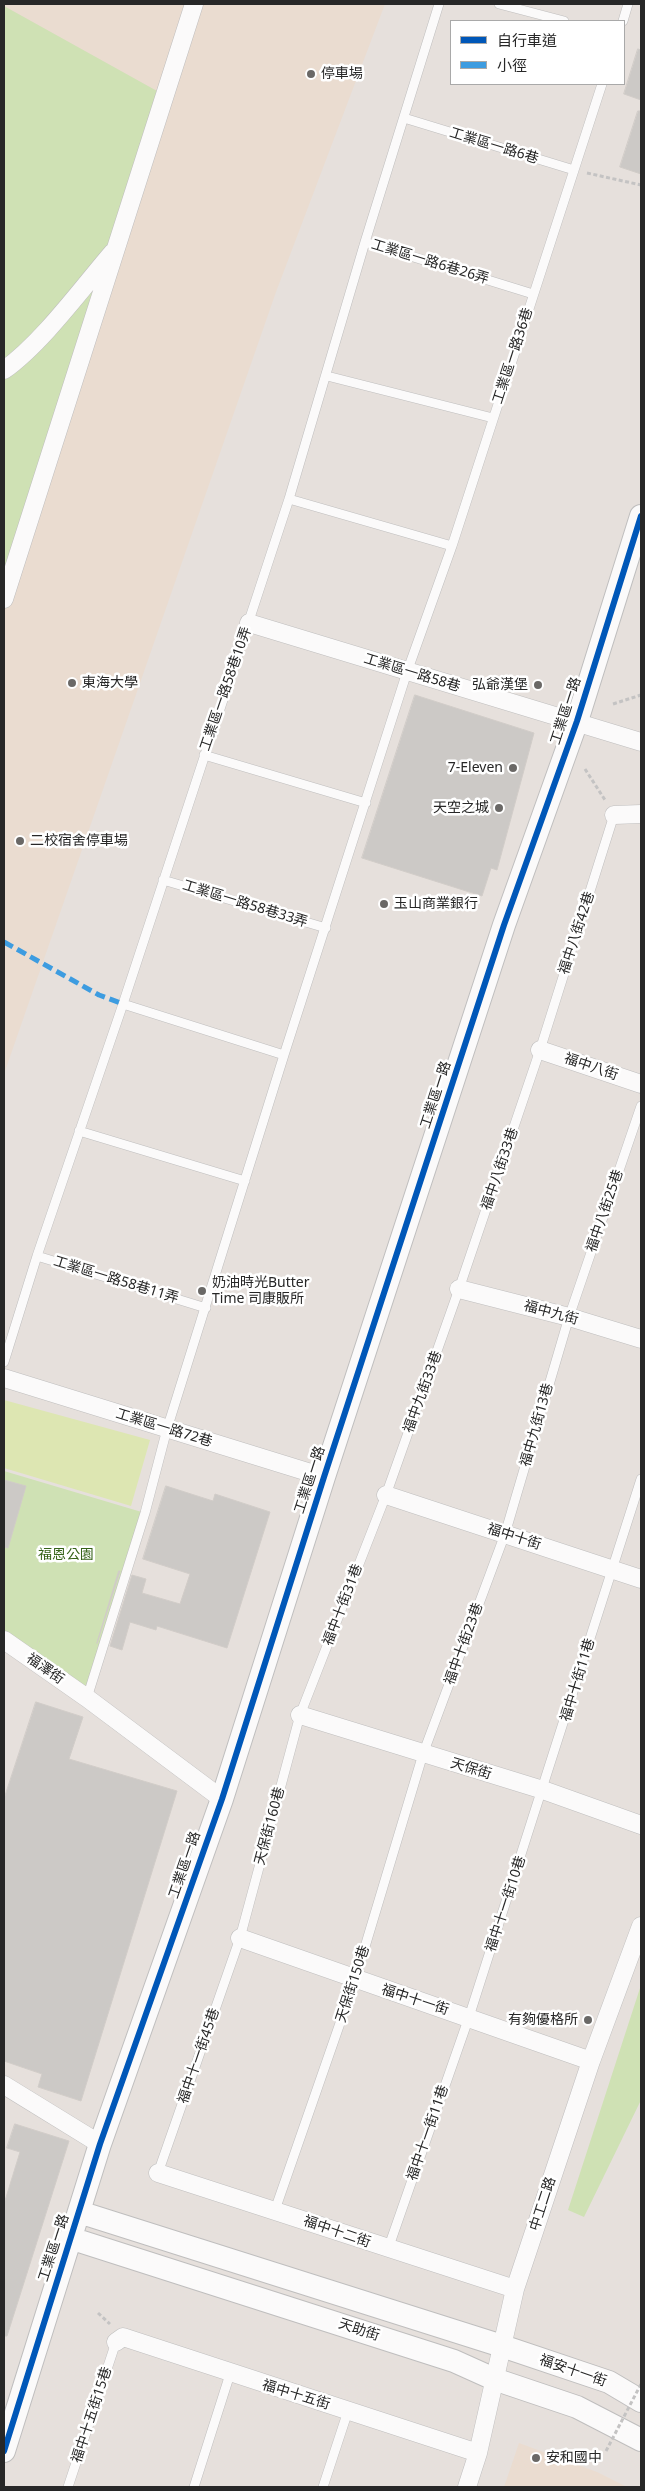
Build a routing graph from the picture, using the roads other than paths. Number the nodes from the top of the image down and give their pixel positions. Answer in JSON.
{"nodes":[{"id":1,"x":194,"y":4,"type":"edge"},
{"id":2,"x":439,"y":4,"type":"edge"},
{"id":3,"x":499,"y":4,"type":"edge"},
{"id":4,"x":628,"y":4,"type":"edge"},
{"id":5,"x":560,"y":20,"type":"edge"},
{"id":6,"x":623,"y":20,"type":"edge"},
{"id":7,"x":602,"y":85,"type":"edge"},
{"id":8,"x":404,"y":118,"type":"junction"},
{"id":9,"x":574,"y":170,"type":"junction"},
{"id":10,"x":365,"y":242,"type":"junction"},
{"id":11,"x":118,"y":246,"type":"junction"},
{"id":12,"x":533,"y":294,"type":"junction"},
{"id":13,"x":4,"y":370,"type":"edge"},
{"id":14,"x":327,"y":376,"type":"junction"},
{"id":15,"x":493,"y":418,"type":"junction"},
{"id":16,"x":289,"y":499,"type":"junction"},
{"id":17,"x":641,"y":516,"type":"edge"},
{"id":18,"x":452,"y":546,"type":"junction"},
{"id":19,"x":4,"y":599,"type":"edge"},
{"id":20,"x":249,"y":624,"type":"junction"},
{"id":21,"x":407,"y":672,"type":"junction"},
{"id":22,"x":577,"y":721,"type":"junction"},
{"id":23,"x":641,"y":742,"type":"edge"},
{"id":24,"x":204,"y":755,"type":"junction"},
{"id":25,"x":366,"y":802,"type":"junction"},
{"id":26,"x":641,"y":814,"type":"edge"},
{"id":27,"x":614,"y":815,"type":"joint"},
{"id":28,"x":163,"y":880,"type":"junction"},
{"id":29,"x":326,"y":928,"type":"junction"},
{"id":30,"x":123,"y":1004,"type":"junction"},
{"id":31,"x":540,"y":1050,"type":"junction"},
{"id":32,"x":284,"y":1055,"type":"junction"},
{"id":33,"x":641,"y":1084,"type":"edge"},
{"id":34,"x":641,"y":1106,"type":"edge"},
{"id":35,"x":79,"y":1131,"type":"junction"},
{"id":36,"x":245,"y":1181,"type":"junction"},
{"id":37,"x":37,"y":1256,"type":"junction"},
{"id":38,"x":459,"y":1289,"type":"junction"},
{"id":39,"x":206,"y":1308,"type":"junction"},
{"id":40,"x":569,"y":1317,"type":"junction"},
{"id":41,"x":641,"y":1339,"type":"edge"},
{"id":42,"x":4,"y":1362,"type":"edge"},
{"id":43,"x":4,"y":1378,"type":"edge"},
{"id":44,"x":167,"y":1429,"type":"junction"},
{"id":45,"x":324,"y":1476,"type":"junction"},
{"id":46,"x":641,"y":1479,"type":"edge"},
{"id":47,"x":386,"y":1494,"type":"junction"},
{"id":48,"x":505,"y":1534,"type":"junction"},
{"id":49,"x":612,"y":1569,"type":"junction"},
{"id":50,"x":641,"y":1579,"type":"edge"},
{"id":51,"x":4,"y":1640,"type":"edge"},
{"id":52,"x":87,"y":1698,"type":"junction"},
{"id":53,"x":300,"y":1714,"type":"junction"},
{"id":54,"x":423,"y":1754,"type":"junction"},
{"id":55,"x":543,"y":1790,"type":"junction"},
{"id":56,"x":222,"y":1799,"type":"junction"},
{"id":57,"x":641,"y":1825,"type":"edge"},
{"id":58,"x":641,"y":1926,"type":"edge"},
{"id":59,"x":240,"y":1938,"type":"junction"},
{"id":60,"x":355,"y":1980,"type":"junction"},
{"id":61,"x":469,"y":2017,"type":"junction"},
{"id":62,"x":591,"y":2061,"type":"junction"},
{"id":63,"x":4,"y":2085,"type":"edge"},
{"id":64,"x":100,"y":2144,"type":"junction"},
{"id":65,"x":158,"y":2174,"type":"joint"},
{"id":66,"x":275,"y":2210,"type":"junction"},
{"id":67,"x":79,"y":2212,"type":"junction"},
{"id":68,"x":70,"y":2238,"type":"junction"},
{"id":69,"x":388,"y":2249,"type":"junction"},
{"id":70,"x":515,"y":2289,"type":"junction"},
{"id":71,"x":116,"y":2342,"type":"joint"},
{"id":72,"x":502,"y":2346,"type":"junction"},
{"id":73,"x":230,"y":2374,"type":"junction"},
{"id":74,"x":494,"y":2379,"type":"junction"},
{"id":75,"x":641,"y":2401,"type":"edge"},
{"id":76,"x":348,"y":2411,"type":"junction"},
{"id":77,"x":641,"y":2440,"type":"edge"},
{"id":78,"x":4,"y":2451,"type":"edge"},
{"id":79,"x":478,"y":2453,"type":"junction"},
{"id":80,"x":68,"y":2487,"type":"edge"},
{"id":81,"x":194,"y":2487,"type":"edge"},
{"id":82,"x":323,"y":2487,"type":"edge"},
{"id":83,"x":466,"y":2487,"type":"edge"}],
"edges":[{"from":1,"to":11,"type":"street"},
{"from":2,"to":8,"type":"lane"},
{"from":3,"to":5,"type":"lane"},
{"from":4,"to":6,"type":"lane"},
{"from":7,"to":9,"type":"lane"},
{"from":8,"to":9,"type":"lane","name":"工業區一路6巷"},
{"from":8,"to":10,"type":"lane","name":"工業區一路6巷26弄"},
{"from":9,"to":12,"type":"lane"},
{"from":10,"to":12,"type":"lane","name":"工業區一路6巷26弄"},
{"from":10,"to":14,"type":"lane","name":"工業區一路58巷10弄"},
{"from":11,"to":13,"type":"street"},
{"from":11,"to":19,"type":"street"},
{"from":12,"to":15,"type":"lane","name":"工業區一路36巷"},
{"from":14,"to":15,"type":"lane"},
{"from":14,"to":16,"type":"lane","name":"工業區一路58巷10弄"},
{"from":15,"to":18,"type":"lane"},
{"from":16,"to":18,"type":"lane"},
{"from":16,"to":20,"type":"lane","name":"工業區一路58巷10弄"},
{"from":17,"to":22,"type":"street","name":"工業區一路"},
{"from":18,"to":21,"type":"lane"},
{"from":20,"to":21,"type":"street","name":"工業區一路58巷"},
{"from":20,"to":24,"type":"lane","name":"工業區一路58巷10弄"},
{"from":21,"to":22,"type":"street","name":"工業區一路58巷"},
{"from":21,"to":25,"type":"lane"},
{"from":22,"to":23,"type":"street","name":"工業區一路58巷"},
{"from":22,"to":45,"type":"street","name":"工業區一路"},
{"from":24,"to":25,"type":"lane"},
{"from":24,"to":28,"type":"lane","name":"工業區一路58巷10弄"},
{"from":25,"to":29,"type":"lane"},
{"from":26,"to":27,"type":"street"},
{"from":27,"to":31,"type":"lane","name":"福中八街42巷"},
{"from":28,"to":29,"type":"lane","name":"工業區一路58巷33弄"},
{"from":28,"to":30,"type":"lane","name":"工業區一路58巷11弄"},
{"from":29,"to":32,"type":"lane"},
{"from":30,"to":32,"type":"lane"},
{"from":30,"to":35,"type":"lane","name":"工業區一路58巷11弄"},
{"from":31,"to":33,"type":"street","name":"福中八街"},
{"from":31,"to":38,"type":"lane","name":"福中八街33巷"},
{"from":32,"to":36,"type":"lane"},
{"from":34,"to":40,"type":"lane","name":"福中八街25巷"},
{"from":35,"to":36,"type":"lane"},
{"from":35,"to":37,"type":"lane","name":"工業區一路58巷11弄"},
{"from":36,"to":39,"type":"lane"},
{"from":37,"to":39,"type":"lane","name":"工業區一路58巷11弄"},
{"from":37,"to":42,"type":"lane"},
{"from":38,"to":40,"type":"street","name":"福中九街"},
{"from":38,"to":47,"type":"lane","name":"福中九街33巷"},
{"from":39,"to":44,"type":"lane"},
{"from":40,"to":41,"type":"street","name":"福中九街"},
{"from":40,"to":48,"type":"lane","name":"福中九街13巷"},
{"from":43,"to":44,"type":"street","name":"工業區一路72巷"},
{"from":44,"to":45,"type":"street","name":"工業區一路72巷"},
{"from":44,"to":52,"type":"lane"},
{"from":45,"to":56,"type":"street","name":"工業區一路"},
{"from":46,"to":49,"type":"lane","name":"福中十街11巷"},
{"from":47,"to":48,"type":"street","name":"福中十街"},
{"from":47,"to":53,"type":"lane","name":"福中十街31巷"},
{"from":48,"to":49,"type":"street","name":"福中十街"},
{"from":48,"to":54,"type":"lane","name":"福中十街23巷"},
{"from":49,"to":50,"type":"street","name":"福中十街"},
{"from":49,"to":55,"type":"lane","name":"福中十街11巷"},
{"from":51,"to":52,"type":"street","name":"福澤街"},
{"from":52,"to":56,"type":"street"},
{"from":53,"to":54,"type":"street","name":"天保街"},
{"from":53,"to":59,"type":"lane","name":"天保街160巷"},
{"from":54,"to":55,"type":"street","name":"天保街"},
{"from":54,"to":60,"type":"lane","name":"天保街150巷"},
{"from":55,"to":57,"type":"street","name":"天保街"},
{"from":55,"to":61,"type":"lane","name":"福中十一街10巷"},
{"from":56,"to":64,"type":"street","name":"工業區一路"},
{"from":58,"to":62,"type":"street","name":"中工二路"},
{"from":59,"to":60,"type":"street","name":"福中十一街"},
{"from":59,"to":65,"type":"lane","name":"福中十一街45巷"},
{"from":60,"to":61,"type":"street","name":"福中十一街"},
{"from":60,"to":66,"type":"lane","name":"天保街150巷"},
{"from":61,"to":62,"type":"street","name":"福中十一街"},
{"from":61,"to":69,"type":"lane","name":"福中十一街11巷"},
{"from":62,"to":70,"type":"street","name":"中工二路"},
{"from":63,"to":64,"type":"street"},
{"from":64,"to":67,"type":"street","name":"工業區一路"},
{"from":65,"to":66,"type":"street","name":"福中十二街"},
{"from":66,"to":69,"type":"street","name":"福中十二街"},
{"from":67,"to":68,"type":"street","name":"工業區一路"},
{"from":67,"to":72,"type":"street","name":"天助街"},
{"from":68,"to":74,"type":"street","name":"天助街"},
{"from":68,"to":78,"type":"street","name":"工業區一路"},
{"from":69,"to":70,"type":"street","name":"福中十二街"},
{"from":70,"to":72,"type":"street","name":"中工二路"},
{"from":71,"to":73,"type":"street","name":"福中十五街"},
{"from":71,"to":80,"type":"lane","name":"福中十五街15巷"},
{"from":72,"to":74,"type":"street","name":"中工二路"},
{"from":72,"to":75,"type":"street","name":"福安十一街"},
{"from":73,"to":76,"type":"street","name":"福中十五街"},
{"from":73,"to":81,"type":"lane"},
{"from":74,"to":77,"type":"street","name":"天助街"},
{"from":74,"to":79,"type":"street","name":"中工二路"},
{"from":76,"to":79,"type":"street","name":"福中十五街"},
{"from":76,"to":82,"type":"lane"},
{"from":79,"to":83,"type":"street","name":"中工二路"}]}
